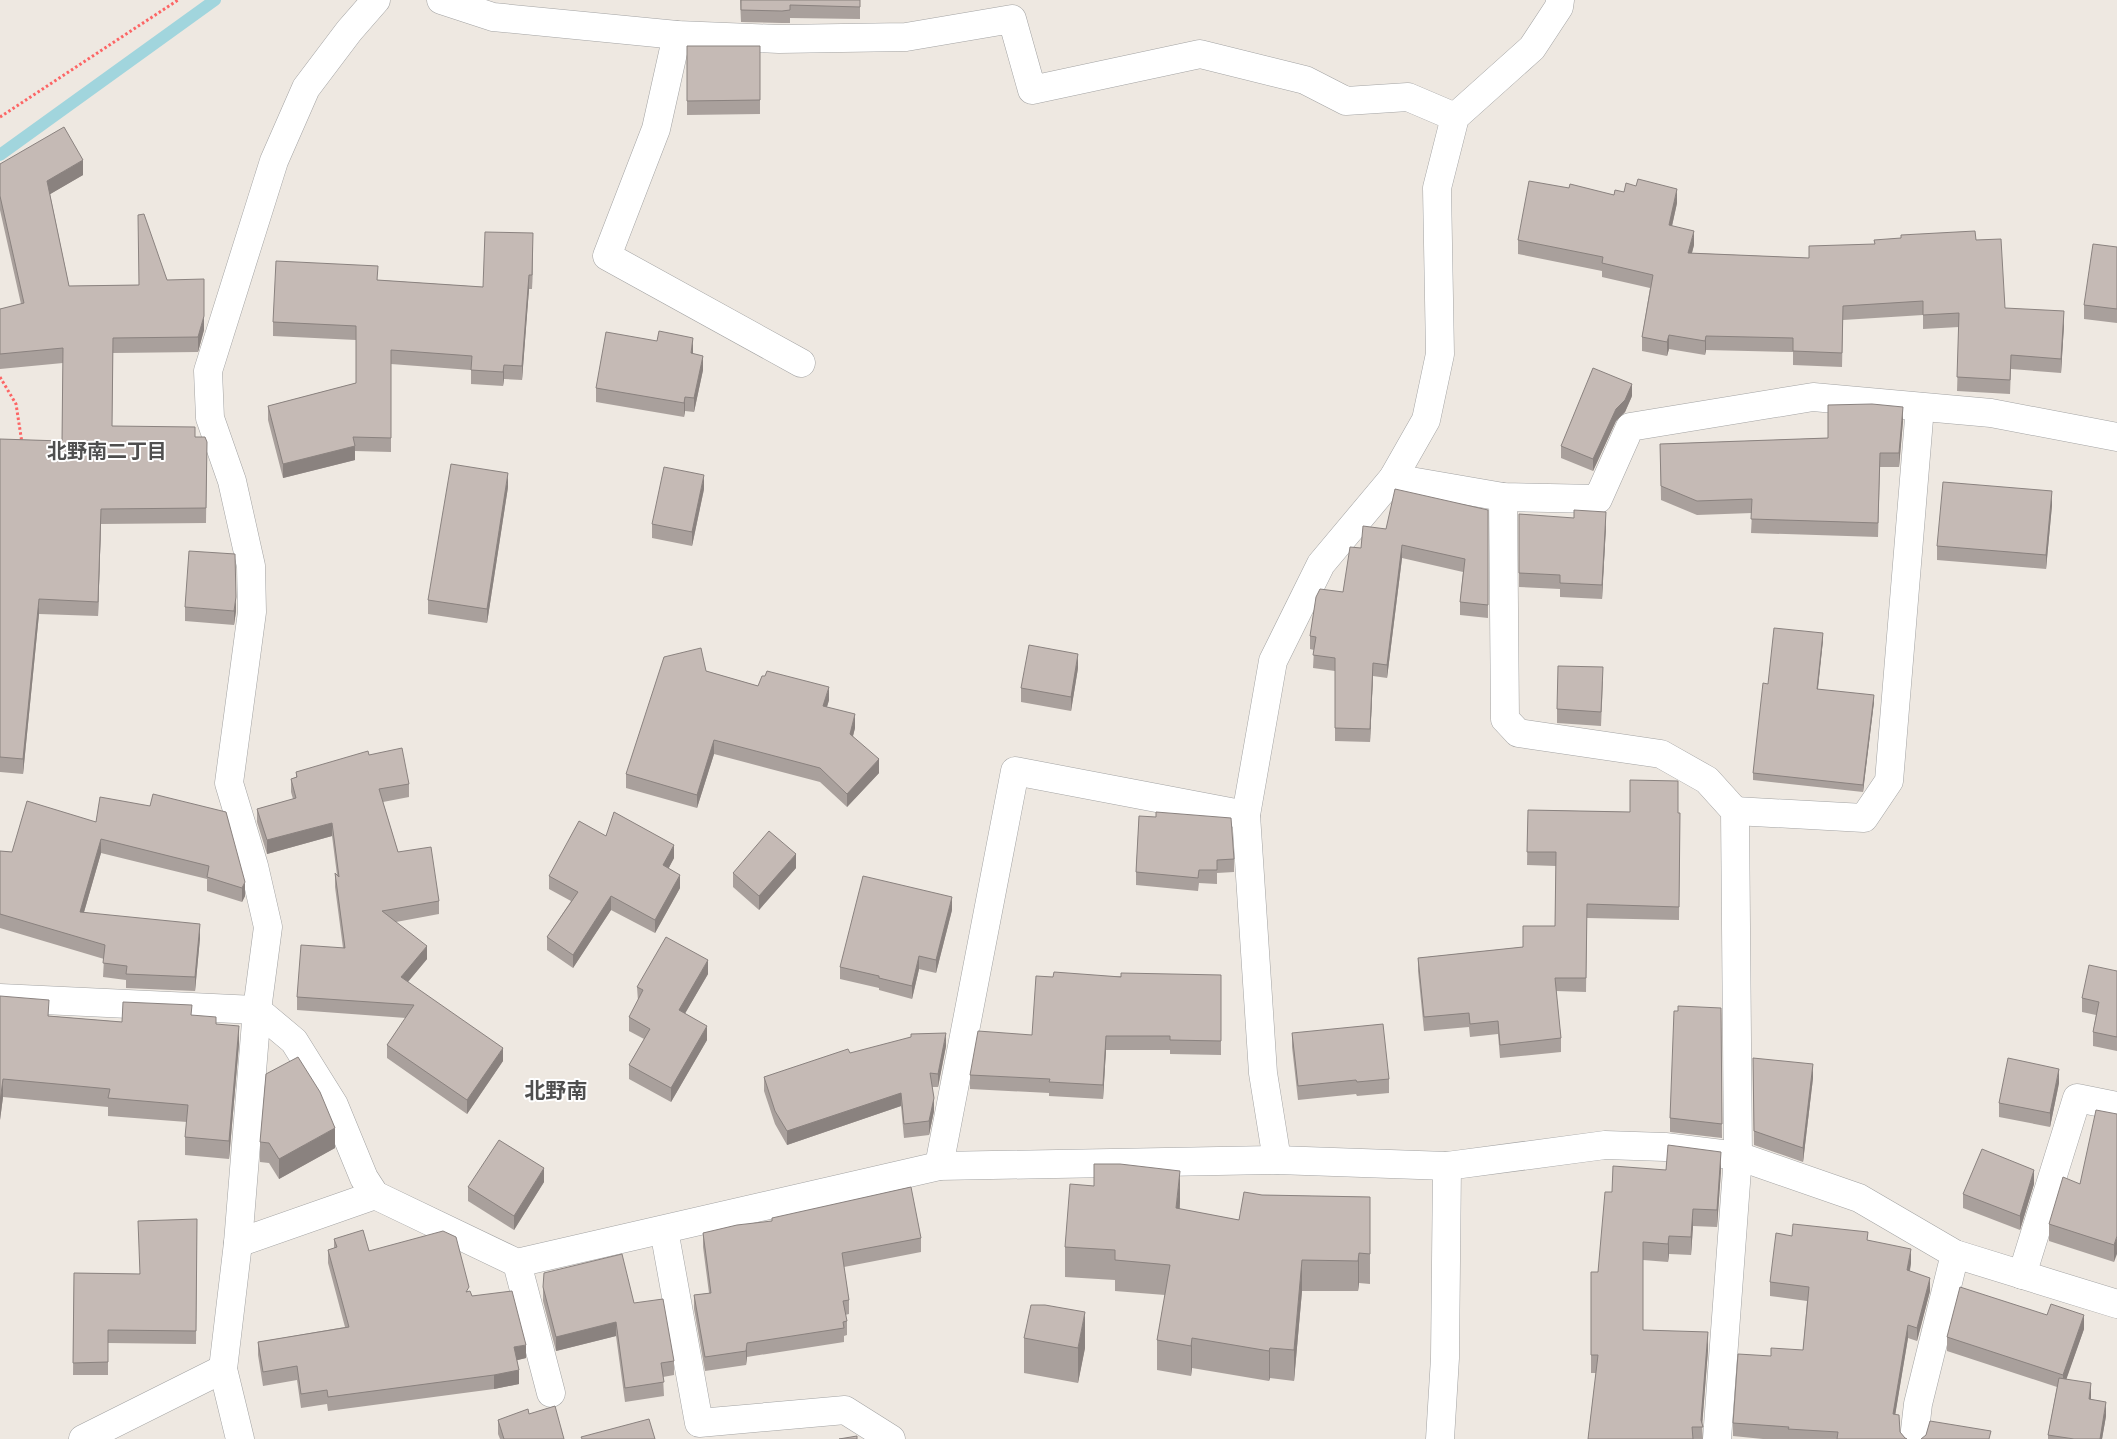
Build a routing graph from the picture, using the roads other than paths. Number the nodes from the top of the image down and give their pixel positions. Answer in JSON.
{"nodes":[{"id":1,"x":376,"y":0,"type":"edge"},
{"id":2,"x":441,"y":0,"type":"edge"},
{"id":3,"x":1560,"y":0,"type":"edge"},
{"id":4,"x":678,"y":35,"type":"junction"},
{"id":5,"x":1455,"y":117,"type":"junction"},
{"id":6,"x":801,"y":363,"type":"dead end"},
{"id":7,"x":1920,"y":407,"type":"junction"},
{"id":8,"x":2117,"y":436,"type":"edge"},
{"id":9,"x":1393,"y":478,"type":"junction"},
{"id":10,"x":1503,"y":497,"type":"junction"},
{"id":11,"x":1735,"y":811,"type":"junction"},
{"id":12,"x":1246,"y":815,"type":"junction"},
{"id":13,"x":0,"y":998,"type":"edge"},
{"id":14,"x":257,"y":1010,"type":"junction"},
{"id":15,"x":2117,"y":1106,"type":"edge"},
{"id":16,"x":1738,"y":1156,"type":"junction"},
{"id":17,"x":1277,"y":1160,"type":"junction"},
{"id":18,"x":939,"y":1166,"type":"junction"},
{"id":19,"x":1447,"y":1166,"type":"junction"},
{"id":20,"x":375,"y":1195,"type":"junction"},
{"id":21,"x":664,"y":1230,"type":"junction"},
{"id":22,"x":238,"y":1243,"type":"junction"},
{"id":23,"x":1955,"y":1254,"type":"junction"},
{"id":24,"x":517,"y":1264,"type":"junction"},
{"id":25,"x":2022,"y":1275,"type":"junction"},
{"id":26,"x":2117,"y":1304,"type":"edge"},
{"id":27,"x":222,"y":1369,"type":"junction"},
{"id":28,"x":551,"y":1393,"type":"dead end"},
{"id":29,"x":698,"y":1431,"type":"edge"},
{"id":30,"x":83,"y":1439,"type":"edge"},
{"id":31,"x":240,"y":1439,"type":"edge"},
{"id":32,"x":891,"y":1439,"type":"edge"},
{"id":33,"x":1440,"y":1439,"type":"edge"},
{"id":34,"x":1717,"y":1439,"type":"edge"},
{"id":35,"x":1914,"y":1439,"type":"edge"}],
"edges":[{"from":1,"to":14,"type":"street"},
{"from":2,"to":4,"type":"street"},
{"from":3,"to":5,"type":"street"},
{"from":4,"to":5,"type":"street"},
{"from":4,"to":6,"type":"street"},
{"from":5,"to":9,"type":"street"},
{"from":7,"to":8,"type":"street"},
{"from":7,"to":10,"type":"street"},
{"from":7,"to":11,"type":"street"},
{"from":9,"to":10,"type":"street"},
{"from":9,"to":12,"type":"street"},
{"from":10,"to":11,"type":"street"},
{"from":11,"to":16,"type":"street"},
{"from":12,"to":17,"type":"street"},
{"from":12,"to":18,"type":"street"},
{"from":13,"to":14,"type":"street"},
{"from":14,"to":20,"type":"street"},
{"from":14,"to":22,"type":"street"},
{"from":15,"to":25,"type":"street"},
{"from":16,"to":19,"type":"street"},
{"from":16,"to":23,"type":"street"},
{"from":16,"to":34,"type":"street"},
{"from":17,"to":18,"type":"street"},
{"from":17,"to":19,"type":"street"},
{"from":18,"to":21,"type":"street"},
{"from":19,"to":33,"type":"street"},
{"from":20,"to":22,"type":"street"},
{"from":20,"to":24,"type":"street"},
{"from":21,"to":24,"type":"street"},
{"from":21,"to":29,"type":"street"},
{"from":22,"to":27,"type":"street"},
{"from":23,"to":25,"type":"street"},
{"from":23,"to":35,"type":"street"},
{"from":24,"to":28,"type":"street"},
{"from":25,"to":26,"type":"street"},
{"from":27,"to":30,"type":"street"},
{"from":27,"to":31,"type":"street"},
{"from":29,"to":32,"type":"street"}]}
